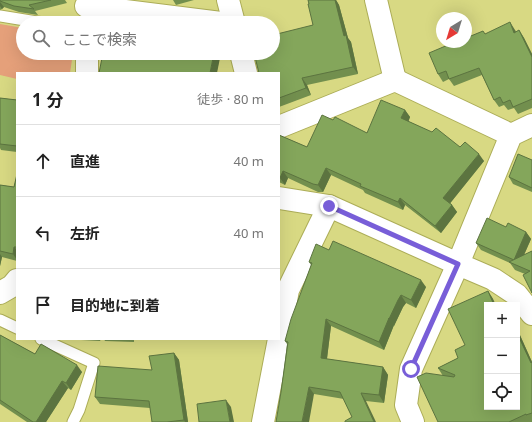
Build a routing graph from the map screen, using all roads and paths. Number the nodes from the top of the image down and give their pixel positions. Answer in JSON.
{"nodes":[{"id":1,"x":228,"y":0,"type":"edge"},
{"id":2,"x":376,"y":0,"type":"edge"},
{"id":3,"x":86,"y":10,"type":"edge"},
{"id":4,"x":0,"y":16,"type":"edge"},
{"id":5,"x":148,"y":16,"type":"edge"},
{"id":6,"x":232,"y":16,"type":"edge"},
{"id":7,"x":16,"y":19,"type":"edge"},
{"id":8,"x":87,"y":60,"type":"edge"},
{"id":9,"x":243,"y":60,"type":"edge"},
{"id":10,"x":87,"y":72,"type":"edge"},
{"id":11,"x":246,"y":72,"type":"edge"},
{"id":12,"x":396,"y":80,"type":"junction"},
{"id":13,"x":532,"y":125,"type":"edge"},
{"id":14,"x":280,"y":127,"type":"edge"},
{"id":15,"x":511,"y":135,"type":"junction"},
{"id":16,"x":280,"y":198,"type":"edge"},
{"id":17,"x":329,"y":206,"type":"junction"},
{"id":18,"x":458,"y":264,"type":"junction"},
{"id":19,"x":16,"y":281,"type":"edge"},
{"id":20,"x":0,"y":293,"type":"edge"},
{"id":21,"x":532,"y":314,"type":"edge"},
{"id":22,"x":0,"y":320,"type":"edge"},
{"id":23,"x":16,"y":328,"type":"edge"},
{"id":24,"x":280,"y":333,"type":"edge"},
{"id":25,"x":43,"y":340,"type":"edge"},
{"id":26,"x":279,"y":340,"type":"edge"},
{"id":27,"x":73,"y":422,"type":"edge"},
{"id":28,"x":263,"y":422,"type":"edge"},
{"id":29,"x":413,"y":422,"type":"edge"}],
"edges":[{"from":1,"to":6,"type":"street"},
{"from":2,"to":12,"type":"street"},
{"from":3,"to":5,"type":"street"},
{"from":4,"to":7,"type":"lane"},
{"from":8,"to":10,"type":"street"},
{"from":9,"to":11,"type":"street"},
{"from":12,"to":14,"type":"street"},
{"from":12,"to":15,"type":"street"},
{"from":13,"to":15,"type":"street"},
{"from":15,"to":18,"type":"street"},
{"from":16,"to":17,"type":"street"},
{"from":17,"to":18,"type":"street"},
{"from":17,"to":24,"type":"street"},
{"from":18,"to":21,"type":"street"},
{"from":18,"to":29,"type":"street"},
{"from":19,"to":20,"type":"street"},
{"from":22,"to":23,"type":"lane"},
{"from":25,"to":27,"type":"lane"},
{"from":26,"to":28,"type":"street"}]}
